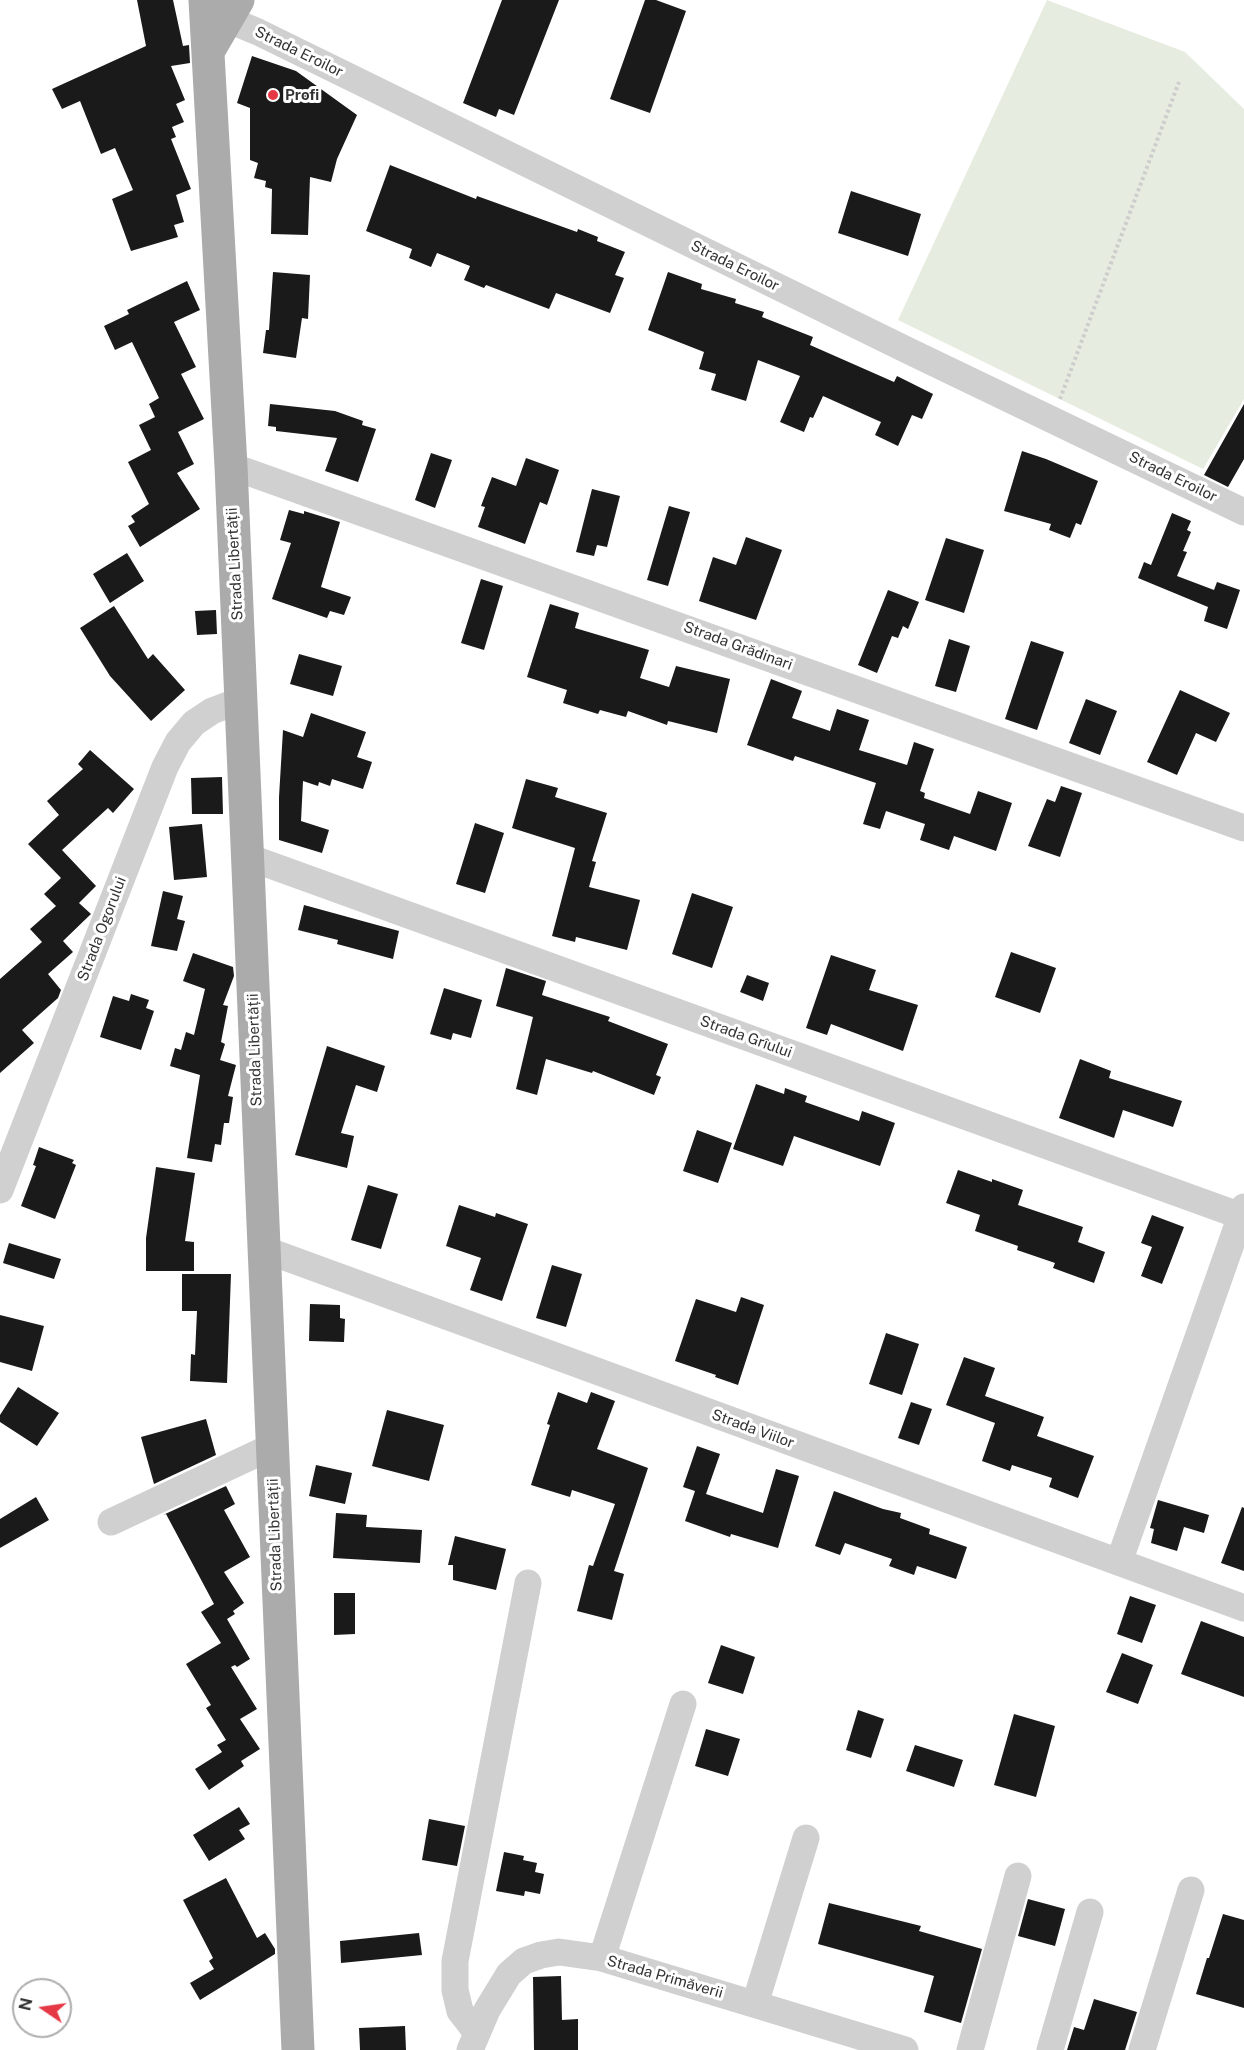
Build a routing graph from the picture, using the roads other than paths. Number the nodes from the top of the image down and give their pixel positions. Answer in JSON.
{"nodes":[{"id":1,"x":223,"y":6,"type":"edge"},
{"id":2,"x":231,"y":466,"type":"junction"},
{"id":3,"x":1244,"y":512,"type":"edge"},
{"id":4,"x":241,"y":700,"type":"junction"},
{"id":5,"x":1244,"y":828,"type":"edge"},
{"id":6,"x":248,"y":856,"type":"junction"},
{"id":7,"x":0,"y":1190,"type":"edge"},
{"id":8,"x":1243,"y":1213,"type":"edge"},
{"id":9,"x":263,"y":1249,"type":"junction"},
{"id":10,"x":272,"y":1447,"type":"junction"},
{"id":11,"x":111,"y":1522,"type":"dead end"},
{"id":12,"x":1119,"y":1562,"type":"junction"},
{"id":13,"x":528,"y":1583,"type":"dead end"},
{"id":14,"x":1244,"y":1608,"type":"edge"},
{"id":15,"x":683,"y":1704,"type":"dead end"},
{"id":16,"x":806,"y":1838,"type":"dead end"},
{"id":17,"x":1018,"y":1876,"type":"dead end"},
{"id":18,"x":1191,"y":1890,"type":"dead end"},
{"id":19,"x":1090,"y":1912,"type":"dead end"},
{"id":20,"x":602,"y":1958,"type":"junction"},
{"id":21,"x":755,"y":2004,"type":"junction"},
{"id":22,"x":474,"y":2041,"type":"edge"},
{"id":23,"x":298,"y":2050,"type":"edge"},
{"id":24,"x":905,"y":2050,"type":"edge"},
{"id":25,"x":970,"y":2050,"type":"edge"},
{"id":26,"x":1050,"y":2050,"type":"edge"},
{"id":27,"x":1142,"y":2050,"type":"edge"}],
"edges":[{"from":1,"to":2,"type":"main road","name":"Strada Libertății"},
{"from":1,"to":3,"type":"street","name":"Strada Eroilor"},
{"from":2,"to":4,"type":"main road","name":"Strada Libertății"},
{"from":2,"to":5,"type":"street","name":"Strada Grădinari"},
{"from":4,"to":6,"type":"main road","name":"Strada Libertății"},
{"from":4,"to":7,"type":"street","name":"Strada Ogorului"},
{"from":6,"to":8,"type":"street","name":"Strada Grîului"},
{"from":6,"to":9,"type":"main road","name":"Strada Libertății"},
{"from":8,"to":12,"type":"street"},
{"from":9,"to":10,"type":"main road","name":"Strada Libertății"},
{"from":9,"to":12,"type":"street","name":"Strada Viilor"},
{"from":10,"to":11,"type":"street"},
{"from":10,"to":23,"type":"main road","name":"Strada Libertății"},
{"from":12,"to":14,"type":"street","name":"Strada Viilor"},
{"from":13,"to":22,"type":"street"},
{"from":15,"to":20,"type":"street"},
{"from":16,"to":21,"type":"street"},
{"from":17,"to":25,"type":"street"},
{"from":18,"to":27,"type":"street"},
{"from":19,"to":26,"type":"street"},
{"from":20,"to":21,"type":"street","name":"Strada Primăverii"},
{"from":20,"to":22,"type":"street","name":"Strada Primăverii"},
{"from":21,"to":24,"type":"street","name":"Strada Primăverii"}]}
